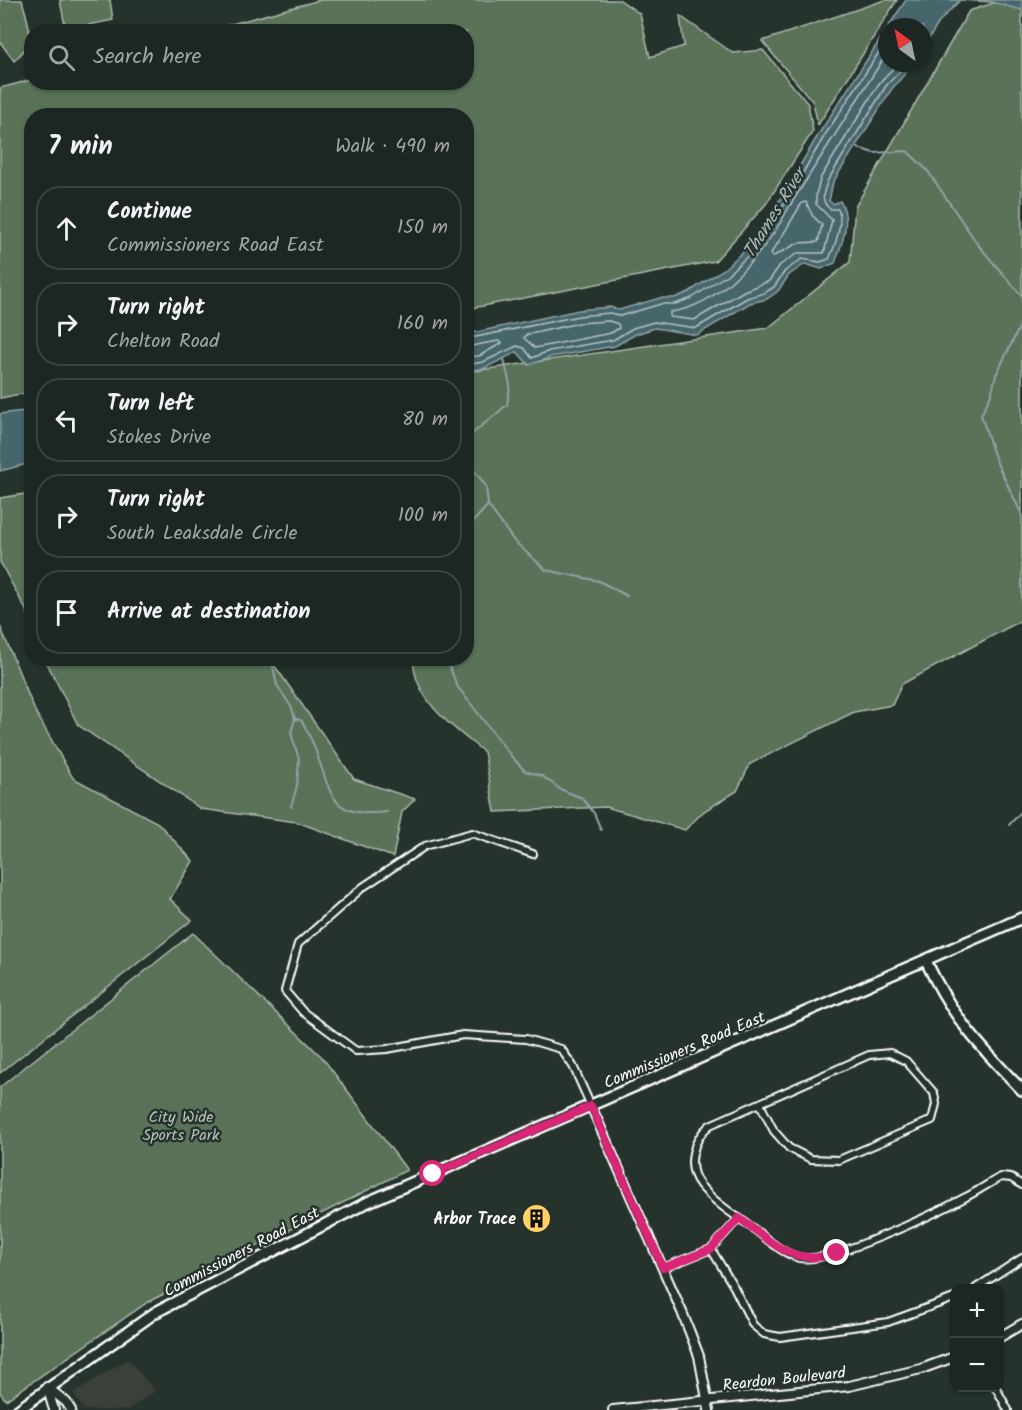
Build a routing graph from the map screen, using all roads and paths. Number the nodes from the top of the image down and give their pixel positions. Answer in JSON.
{"nodes":[{"id":1,"x":533,"y":854,"type":"dead end"},
{"id":2,"x":1022,"y":918,"type":"edge"},
{"id":3,"x":926,"y":961,"type":"junction"},
{"id":4,"x":1022,"y":1090,"type":"edge"},
{"id":5,"x":760,"y":1104,"type":"junction"},
{"id":6,"x":591,"y":1106,"type":"junction"},
{"id":7,"x":1022,"y":1185,"type":"edge"},
{"id":8,"x":739,"y":1218,"type":"junction"},
{"id":9,"x":711,"y":1249,"type":"junction"},
{"id":10,"x":1022,"y":1258,"type":"edge"},
{"id":11,"x":663,"y":1268,"type":"junction"},
{"id":12,"x":982,"y":1284,"type":"edge"},
{"id":13,"x":950,"y":1300,"type":"edge"},
{"id":14,"x":1022,"y":1324,"type":"edge"},
{"id":15,"x":1004,"y":1333,"type":"edge"},
{"id":16,"x":950,"y":1358,"type":"edge"},
{"id":17,"x":47,"y":1388,"type":"junction"},
{"id":18,"x":998,"y":1392,"type":"edge"},
{"id":19,"x":707,"y":1399,"type":"junction"},
{"id":20,"x":18,"y":1410,"type":"edge"},
{"id":21,"x":54,"y":1410,"type":"edge"},
{"id":22,"x":71,"y":1410,"type":"edge"},
{"id":23,"x":613,"y":1410,"type":"edge"},
{"id":24,"x":709,"y":1410,"type":"edge"},
{"id":25,"x":1008,"y":1410,"type":"edge"}],
"edges":[{"from":1,"to":6,"type":"street"},
{"from":2,"to":3,"type":"main road","name":"Commissioners Road East"},
{"from":3,"to":4,"type":"main road"},
{"from":3,"to":6,"type":"main road","name":"Commissioners Road East"},
{"from":5,"to":5,"type":"street"},
{"from":5,"to":8,"type":"street"},
{"from":6,"to":11,"type":"street"},
{"from":6,"to":17,"type":"main road","name":"Commissioners Road East"},
{"from":7,"to":8,"type":"street"},
{"from":8,"to":9,"type":"street"},
{"from":9,"to":11,"type":"street"},
{"from":9,"to":13,"type":"street"},
{"from":10,"to":12,"type":"street"},
{"from":11,"to":19,"type":"street"},
{"from":14,"to":15,"type":"street"},
{"from":16,"to":19,"type":"street","name":"Reardon Boulevard"},
{"from":17,"to":20,"type":"main road","name":"Commissioners Road East"},
{"from":17,"to":21,"type":"street"},
{"from":17,"to":22,"type":"street"},
{"from":18,"to":25,"type":"street"},
{"from":19,"to":23,"type":"street","name":"Reardon Boulevard"},
{"from":19,"to":24,"type":"street"}]}
